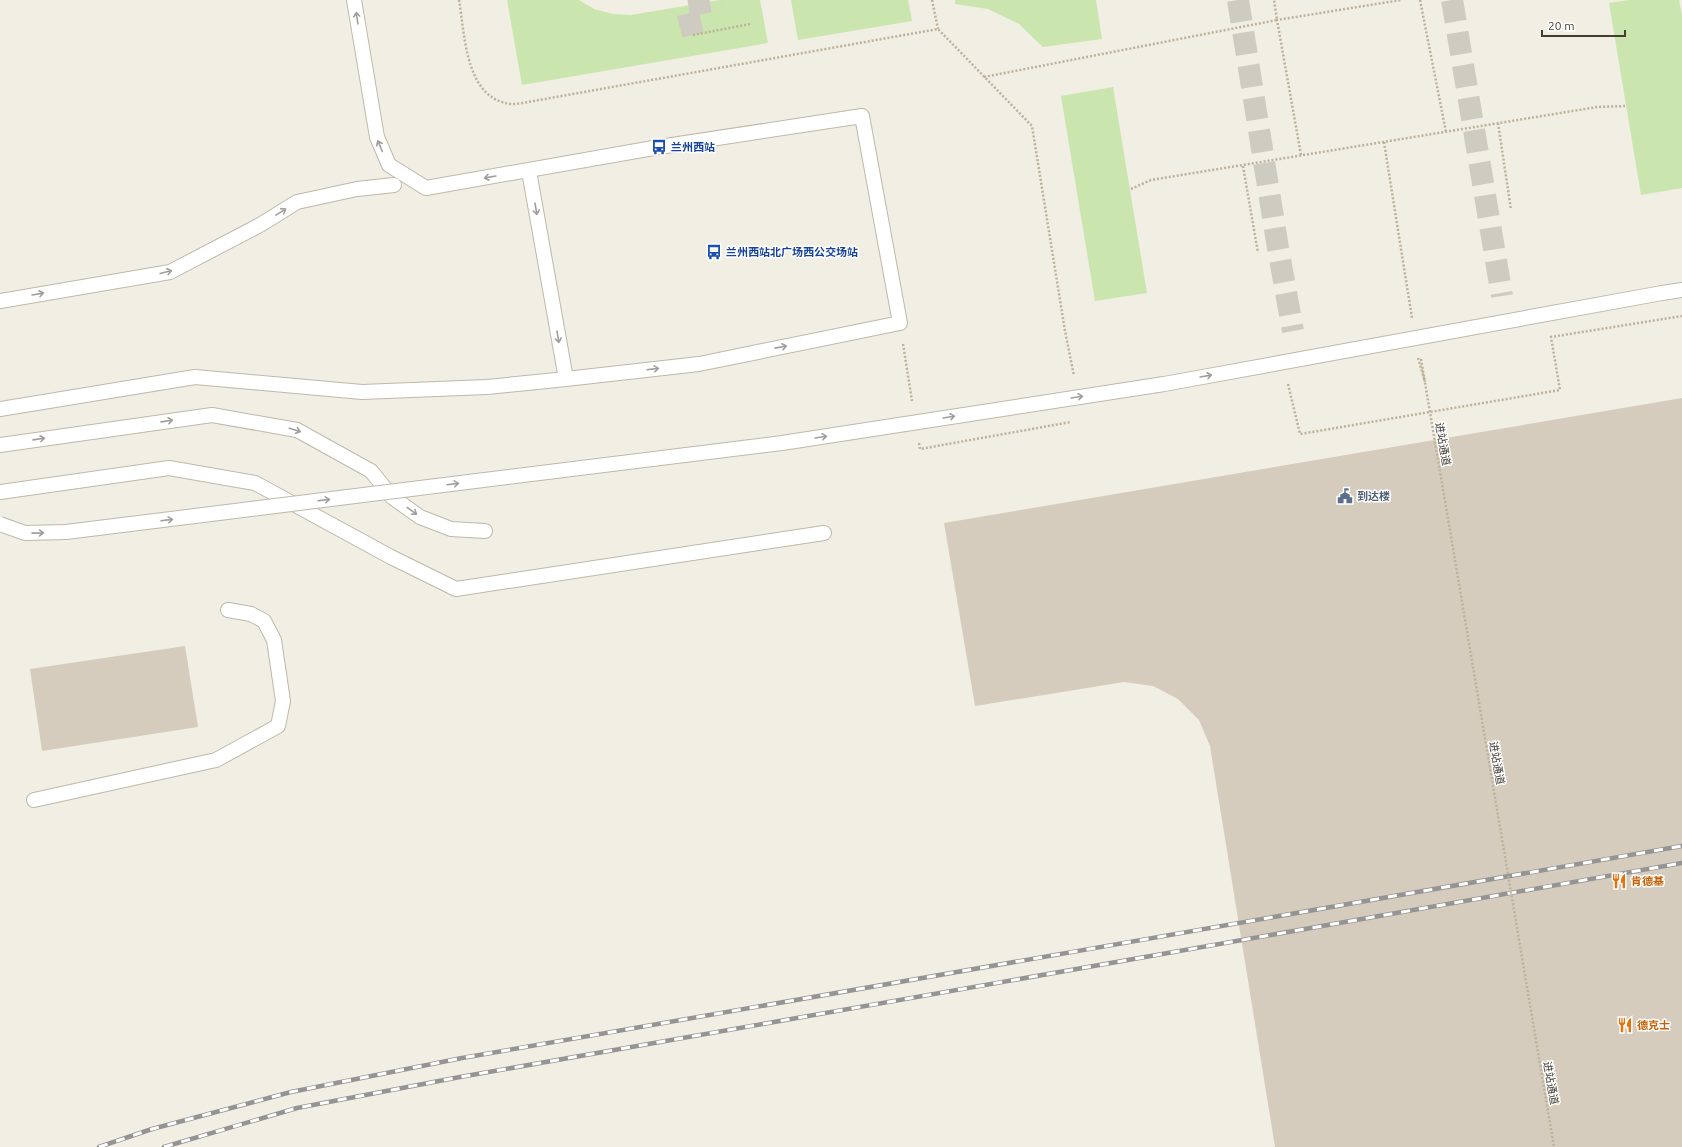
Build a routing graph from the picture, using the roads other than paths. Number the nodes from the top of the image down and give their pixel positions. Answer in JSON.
{"nodes":[{"id":1,"x":354,"y":0,"type":"edge"},
{"id":2,"x":529,"y":171,"type":"junction"},
{"id":3,"x":394,"y":185,"type":"dead end"},
{"id":4,"x":1682,"y":290,"type":"edge"},
{"id":5,"x":0,"y":301,"type":"edge"},
{"id":6,"x":566,"y":379,"type":"junction"},
{"id":7,"x":0,"y":409,"type":"edge"},
{"id":8,"x":0,"y":445,"type":"edge"},
{"id":9,"x":0,"y":492,"type":"edge"},
{"id":10,"x":0,"y":524,"type":"edge"},
{"id":11,"x":485,"y":531,"type":"dead end"},
{"id":12,"x":824,"y":533,"type":"dead end"},
{"id":13,"x":228,"y":610,"type":"dead end"},
{"id":14,"x":34,"y":800,"type":"dead end"}],
"edges":[{"from":2,"to":1,"type":"lane","one_way":true},
{"from":2,"to":6,"type":"lane","one_way":true},
{"from":6,"to":2,"type":"lane","one_way":true},
{"from":5,"to":3,"type":"lane","one_way":true},
{"from":10,"to":4,"type":"lane","one_way":true,"bridge":true},
{"from":6,"to":7,"type":"lane"},
{"from":8,"to":11,"type":"lane","one_way":true},
{"from":9,"to":12,"type":"lane"},
{"from":13,"to":14,"type":"lane"}]}
